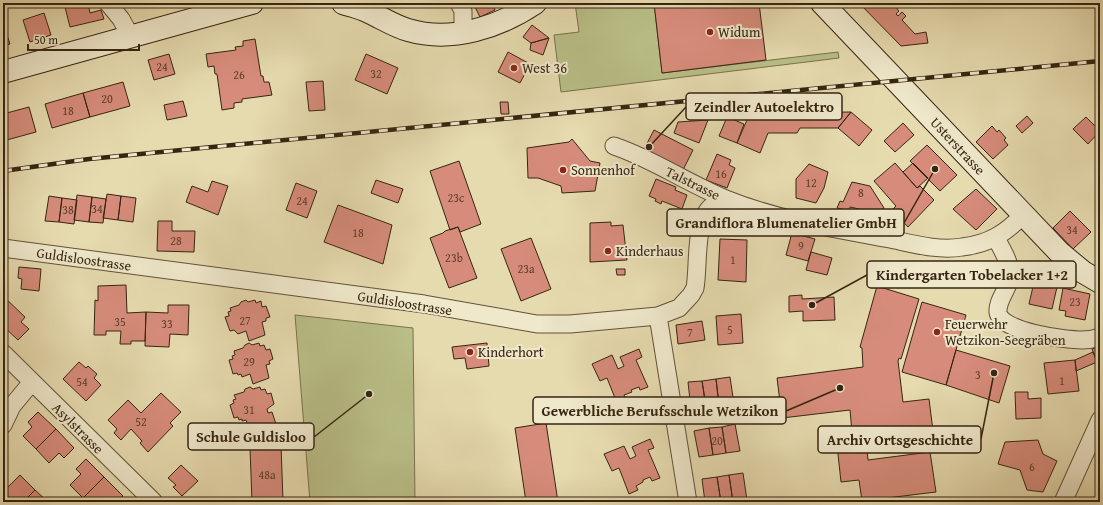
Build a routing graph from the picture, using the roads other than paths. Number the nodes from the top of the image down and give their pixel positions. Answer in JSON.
{"nodes":[{"id":1,"x":108,"y":3,"type":"edge"},
{"id":2,"x":252,"y":3,"type":"edge"},
{"id":3,"x":343,"y":3,"type":"edge"},
{"id":4,"x":458,"y":3,"type":"edge"},
{"id":5,"x":536,"y":3,"type":"edge"},
{"id":6,"x":822,"y":3,"type":"edge"},
{"id":7,"x":463,"y":33,"type":"junction"},
{"id":8,"x":131,"y":37,"type":"junction"},
{"id":9,"x":3,"y":72,"type":"edge"},
{"id":10,"x":614,"y":146,"type":"dead end"},
{"id":11,"x":727,"y":200,"type":"junction"},
{"id":12,"x":1024,"y":214,"type":"junction"},
{"id":13,"x":996,"y":238,"type":"junction"},
{"id":14,"x":3,"y":248,"type":"edge"},
{"id":15,"x":1100,"y":282,"type":"edge"},
{"id":16,"x":658,"y":316,"type":"junction"},
{"id":17,"x":1100,"y":337,"type":"edge"},
{"id":18,"x":3,"y":353,"type":"edge"},
{"id":19,"x":32,"y":382,"type":"junction"},
{"id":20,"x":1100,"y":420,"type":"edge"},
{"id":21,"x":3,"y":425,"type":"edge"},
{"id":22,"x":154,"y":502,"type":"edge"},
{"id":23,"x":688,"y":502,"type":"edge"},
{"id":24,"x":1063,"y":502,"type":"edge"}],
"edges":[{"from":1,"to":8,"type":"street"},
{"from":2,"to":8,"type":"main road"},
{"from":3,"to":7,"type":"main road"},
{"from":4,"to":7,"type":"street"},
{"from":5,"to":7,"type":"main road"},
{"from":6,"to":12,"type":"main road","name":"Usterstrasse"},
{"from":8,"to":9,"type":"main road"},
{"from":10,"to":11,"type":"street","name":"Talstrasse"},
{"from":11,"to":13,"type":"street","name":"Talstrasse"},
{"from":11,"to":16,"type":"street","name":"Guldisloostrasse"},
{"from":12,"to":13,"type":"street","name":"Talstrasse"},
{"from":12,"to":15,"type":"main road","name":"Usterstrasse"},
{"from":13,"to":17,"type":"street"},
{"from":14,"to":16,"type":"street","name":"Guldisloostrasse"},
{"from":16,"to":23,"type":"street"},
{"from":18,"to":19,"type":"street","name":"Asylstrasse"},
{"from":19,"to":21,"type":"street"},
{"from":19,"to":22,"type":"street","name":"Asylstrasse"},
{"from":20,"to":24,"type":"street"}]}
